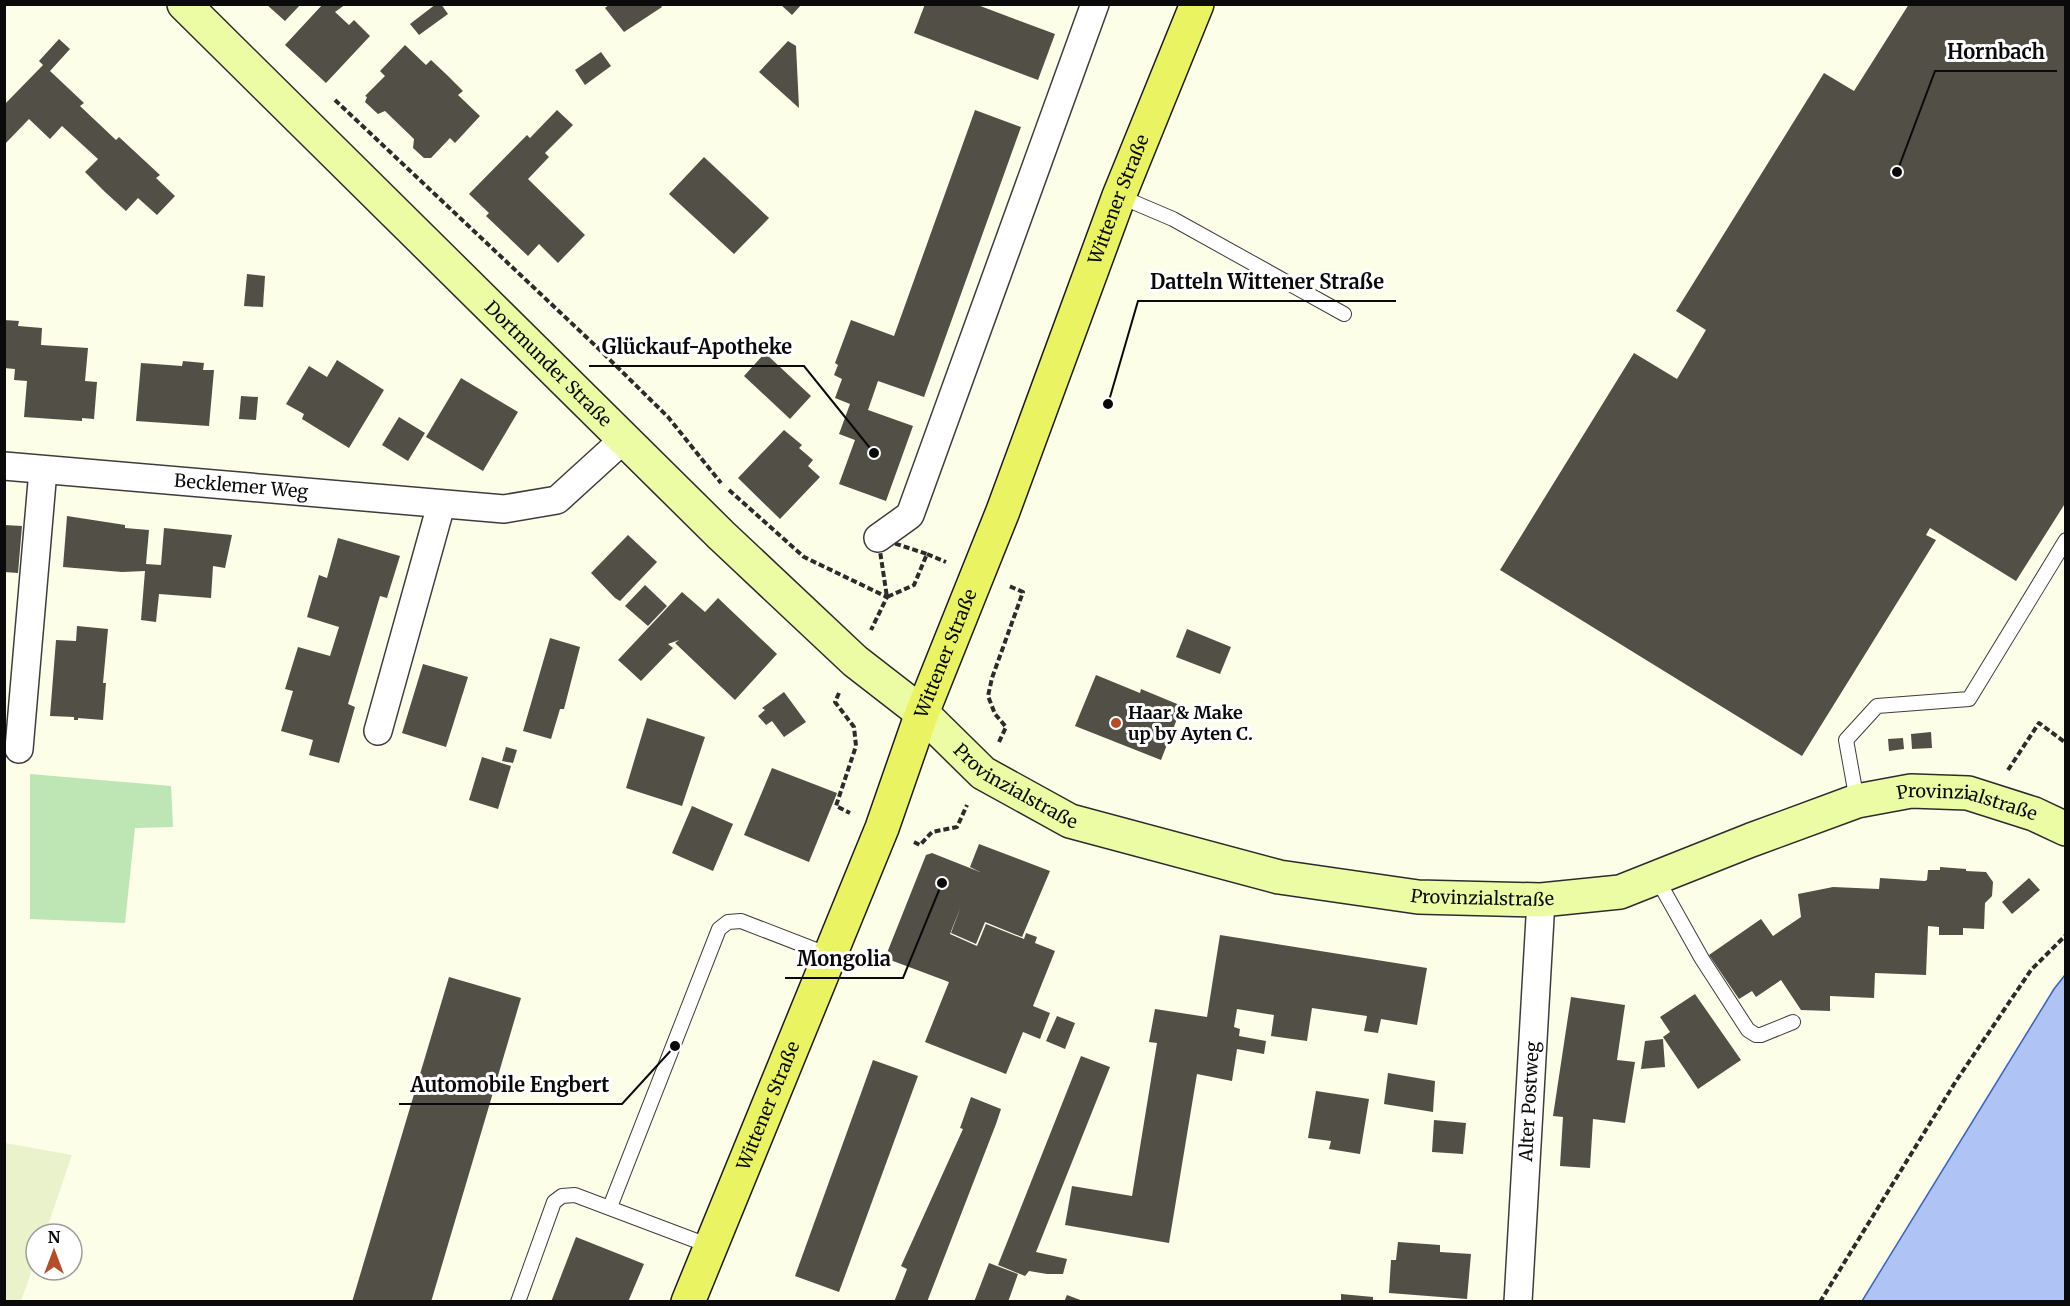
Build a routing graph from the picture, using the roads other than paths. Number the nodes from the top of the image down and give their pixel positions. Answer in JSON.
{"nodes":[{"id":1,"x":184,"y":4,"type":"edge"},
{"id":2,"x":1095,"y":4,"type":"edge"},
{"id":3,"x":1197,"y":4,"type":"edge"},
{"id":4,"x":1119,"y":196,"type":"junction"},
{"id":5,"x":1344,"y":314,"type":"dead end"},
{"id":6,"x":624,"y":439,"type":"junction"},
{"id":7,"x":4,"y":466,"type":"edge"},
{"id":8,"x":43,"y":470,"type":"junction"},
{"id":9,"x":441,"y":505,"type":"junction"},
{"id":10,"x":878,"y":538,"type":"dead end"},
{"id":11,"x":2066,"y":540,"type":"edge"},
{"id":12,"x":922,"y":713,"type":"junction"},
{"id":13,"x":378,"y":731,"type":"dead end"},
{"id":14,"x":19,"y":749,"type":"dead end"},
{"id":15,"x":1857,"y":801,"type":"junction"},
{"id":16,"x":2066,"y":829,"type":"edge"},
{"id":17,"x":1656,"y":877,"type":"junction"},
{"id":18,"x":1541,"y":900,"type":"junction"},
{"id":19,"x":830,"y":955,"type":"junction"},
{"id":20,"x":1793,"y":1022,"type":"dead end"},
{"id":21,"x":610,"y":1207,"type":"junction"},
{"id":22,"x":710,"y":1246,"type":"junction"},
{"id":23,"x":518,"y":1302,"type":"edge"},
{"id":24,"x":688,"y":1302,"type":"edge"},
{"id":25,"x":1518,"y":1302,"type":"edge"}],
"edges":[{"from":1,"to":6,"type":"main road","name":"Dortmunder Straße"},
{"from":2,"to":10,"type":"street"},
{"from":3,"to":4,"type":"main road","name":"Wittener Straße"},
{"from":4,"to":5,"type":"lane"},
{"from":4,"to":12,"type":"main road","name":"Wittener Straße"},
{"from":6,"to":9,"type":"street","name":"Becklemer Weg"},
{"from":6,"to":12,"type":"main road","name":"Dortmunder Straße"},
{"from":7,"to":8,"type":"street","name":"Becklemer Weg"},
{"from":8,"to":9,"type":"street","name":"Becklemer Weg"},
{"from":8,"to":14,"type":"street"},
{"from":9,"to":13,"type":"street"},
{"from":11,"to":15,"type":"lane"},
{"from":12,"to":18,"type":"main road","name":"Provinzialstraße"},
{"from":12,"to":19,"type":"main road","name":"Wittener Straße"},
{"from":15,"to":16,"type":"main road","name":"Provinzialstraße"},
{"from":15,"to":17,"type":"main road","name":"Provinzialstraße"},
{"from":17,"to":18,"type":"main road","name":"Provinzialstraße"},
{"from":17,"to":20,"type":"lane"},
{"from":18,"to":25,"type":"street","name":"Alter Postweg"},
{"from":19,"to":21,"type":"lane"},
{"from":19,"to":22,"type":"main road","name":"Wittener Straße"},
{"from":21,"to":22,"type":"lane"},
{"from":21,"to":23,"type":"lane"},
{"from":22,"to":24,"type":"main road","name":"Wittener Straße"}]}
